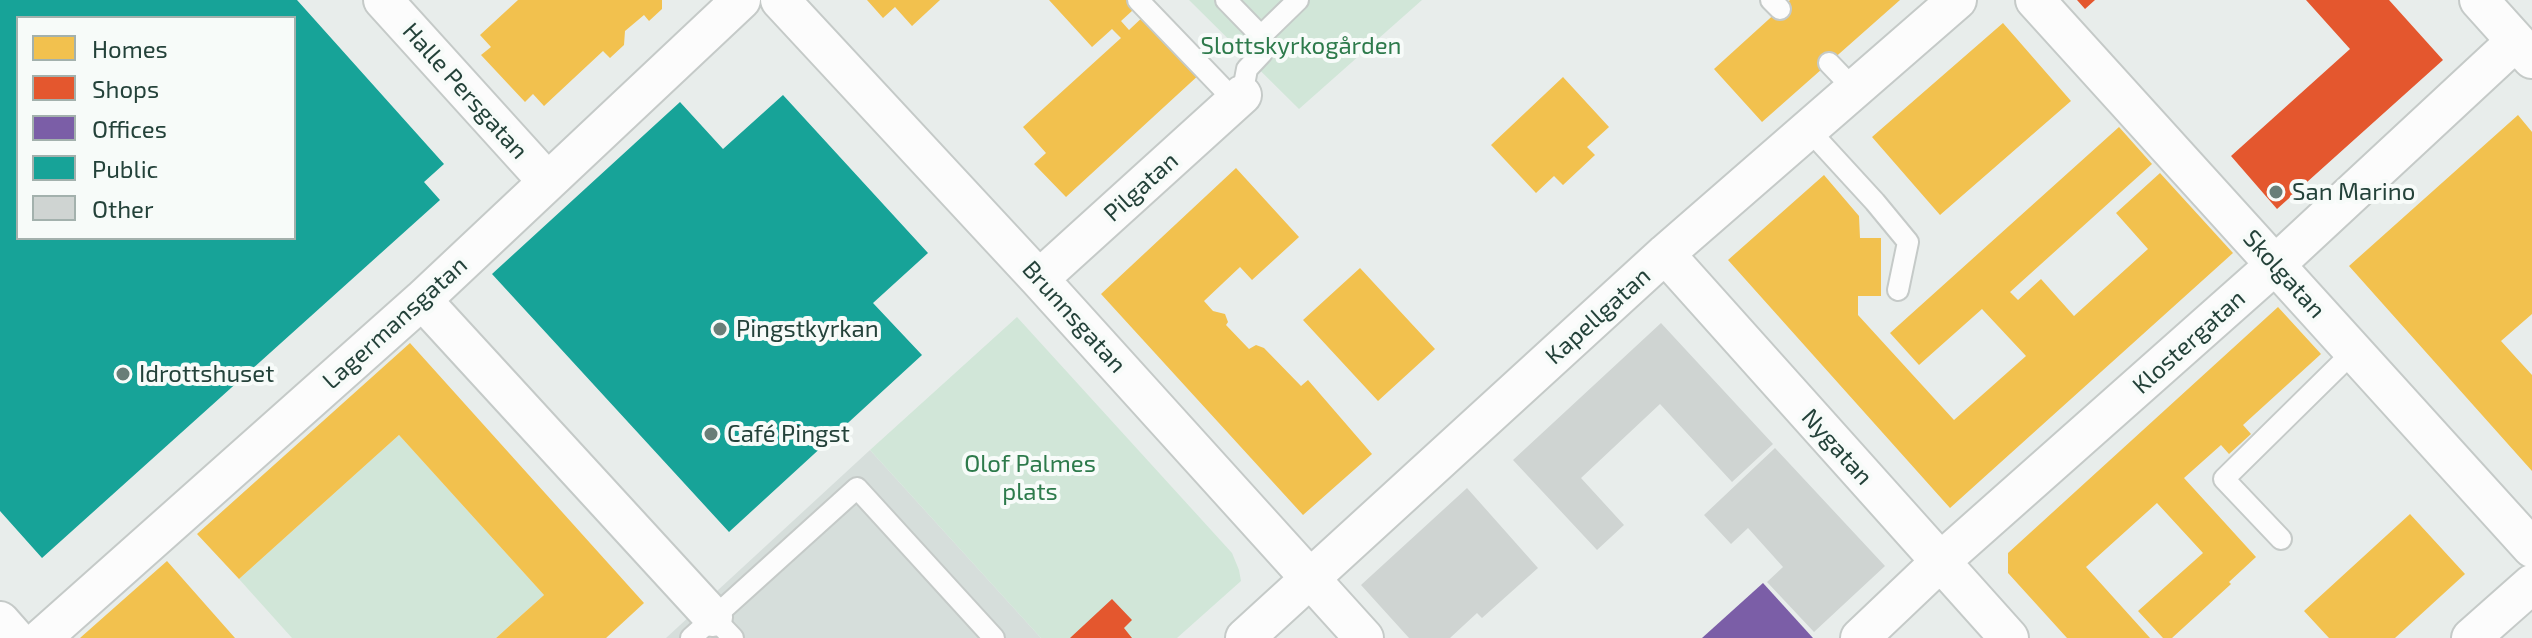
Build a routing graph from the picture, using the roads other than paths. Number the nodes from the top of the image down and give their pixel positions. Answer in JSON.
{"nodes":[{"id":1,"x":383,"y":0,"type":"edge"},
{"id":2,"x":741,"y":0,"type":"edge"},
{"id":3,"x":780,"y":0,"type":"edge"},
{"id":4,"x":1138,"y":0,"type":"edge"},
{"id":5,"x":1226,"y":0,"type":"edge"},
{"id":6,"x":1298,"y":0,"type":"edge"},
{"id":7,"x":1957,"y":0,"type":"edge"},
{"id":8,"x":2035,"y":0,"type":"edge"},
{"id":9,"x":2479,"y":0,"type":"edge"},
{"id":10,"x":1261,"y":36,"type":"junction"},
{"id":11,"x":2523,"y":51,"type":"edge"},
{"id":12,"x":1239,"y":98,"type":"junction"},
{"id":13,"x":1808,"y":129,"type":"junction"},
{"id":14,"x":547,"y":181,"type":"junction"},
{"id":15,"x":1665,"y":254,"type":"junction"},
{"id":16,"x":2276,"y":264,"type":"junction"},
{"id":17,"x":1039,"y":279,"type":"junction"},
{"id":18,"x":1898,"y":290,"type":"dead end"},
{"id":19,"x":422,"y":300,"type":"junction"},
{"id":20,"x":2353,"y":352,"type":"junction"},
{"id":21,"x":2281,"y":539,"type":"dead end"},
{"id":22,"x":2532,"y":548,"type":"edge"},
{"id":23,"x":1940,"y":562,"type":"junction"},
{"id":24,"x":1311,"y":578,"type":"junction"},
{"id":25,"x":2532,"y":584,"type":"edge"},
{"id":26,"x":0,"y":621,"type":"edge"},
{"id":27,"x":712,"y":631,"type":"edge"},
{"id":28,"x":15,"y":638,"type":"edge"},
{"id":29,"x":42,"y":638,"type":"edge"},
{"id":30,"x":994,"y":638,"type":"edge"},
{"id":31,"x":1245,"y":638,"type":"edge"},
{"id":32,"x":1364,"y":638,"type":"edge"},
{"id":33,"x":1860,"y":638,"type":"edge"},
{"id":34,"x":2009,"y":638,"type":"edge"},
{"id":35,"x":2471,"y":638,"type":"edge"}],
"edges":[{"from":1,"to":14,"type":"street","name":"Halle Persgatan"},
{"from":2,"to":14,"type":"street","name":"Lagermansgatan"},
{"from":3,"to":17,"type":"street","name":"Brunnsgatan"},
{"from":4,"to":12,"type":"lane"},
{"from":5,"to":10,"type":"lane"},
{"from":6,"to":10,"type":"lane"},
{"from":7,"to":13,"type":"street","name":"Kapellgatan"},
{"from":8,"to":16,"type":"street","name":"Skolgatan"},
{"from":9,"to":11,"type":"street"},
{"from":10,"to":12,"type":"lane"},
{"from":11,"to":16,"type":"street","name":"Klostergatan"},
{"from":12,"to":17,"type":"street","name":"Pilgatan"},
{"from":13,"to":15,"type":"street","name":"Kapellgatan"},
{"from":13,"to":18,"type":"lane"},
{"from":14,"to":19,"type":"street","name":"Lagermansgatan"},
{"from":15,"to":23,"type":"street","name":"Nygatan"},
{"from":15,"to":24,"type":"street","name":"Kapellgatan"},
{"from":16,"to":20,"type":"street","name":"Skolgatan"},
{"from":16,"to":23,"type":"street","name":"Klostergatan"},
{"from":17,"to":24,"type":"street","name":"Brunnsgatan"},
{"from":19,"to":27,"type":"street"},
{"from":19,"to":29,"type":"street","name":"Lagermansgatan"},
{"from":20,"to":21,"type":"lane"},
{"from":20,"to":22,"type":"street","name":"Skolgatan"},
{"from":23,"to":33,"type":"street","name":"Klostergatan"},
{"from":23,"to":34,"type":"street","name":"Nygatan"},
{"from":24,"to":31,"type":"street","name":"Kapellgatan"},
{"from":24,"to":32,"type":"street","name":"Brunnsgatan"},
{"from":25,"to":35,"type":"street"},
{"from":26,"to":28,"type":"street"},
{"from":27,"to":30,"type":"lane"}]}
